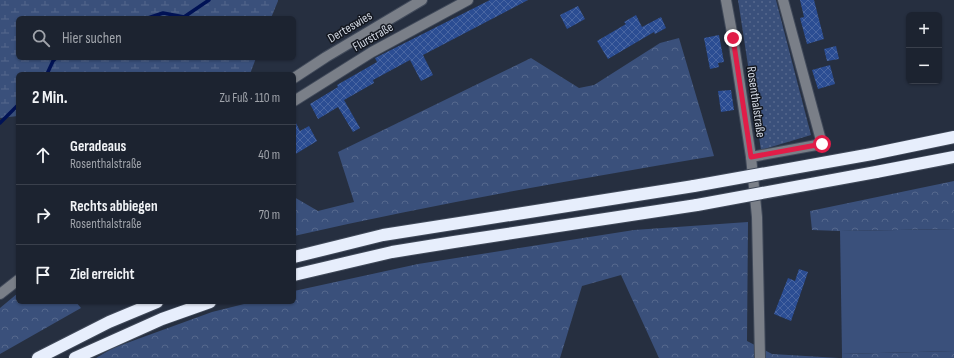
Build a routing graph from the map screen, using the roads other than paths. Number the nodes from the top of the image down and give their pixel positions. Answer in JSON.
{"nodes":[{"id":1,"x":422,"y":0,"type":"edge"},
{"id":2,"x":468,"y":0,"type":"edge"},
{"id":3,"x":726,"y":0,"type":"edge"},
{"id":4,"x":783,"y":0,"type":"edge"},
{"id":5,"x":296,"y":77,"type":"edge"},
{"id":6,"x":296,"y":100,"type":"edge"},
{"id":7,"x":954,"y":137,"type":"edge"},
{"id":8,"x":751,"y":157,"type":"junction"},
{"id":9,"x":954,"y":157,"type":"edge"},
{"id":10,"x":296,"y":256,"type":"edge"},
{"id":11,"x":296,"y":275,"type":"edge"},
{"id":12,"x":16,"y":282,"type":"edge"},
{"id":13,"x":0,"y":294,"type":"edge"},
{"id":14,"x":152,"y":304,"type":"edge"},
{"id":15,"x":204,"y":304,"type":"edge"},
{"id":16,"x":38,"y":358,"type":"edge"},
{"id":17,"x":74,"y":358,"type":"edge"},
{"id":18,"x":760,"y":358,"type":"edge"}],
"edges":[{"from":1,"to":5,"type":"street","name":"Derteswies"},
{"from":2,"to":6,"type":"street","name":"Flurstraße"},
{"from":3,"to":8,"type":"street","name":"Rosenthalstraße"},
{"from":4,"to":8,"type":"street","name":"Rosenthalstraße"},
{"from":7,"to":10,"type":"highway","bridge":true},
{"from":8,"to":18,"type":"street"},
{"from":9,"to":11,"type":"highway","bridge":true},
{"from":12,"to":13,"type":"street"},
{"from":14,"to":16,"type":"highway"},
{"from":15,"to":17,"type":"highway"}]}
